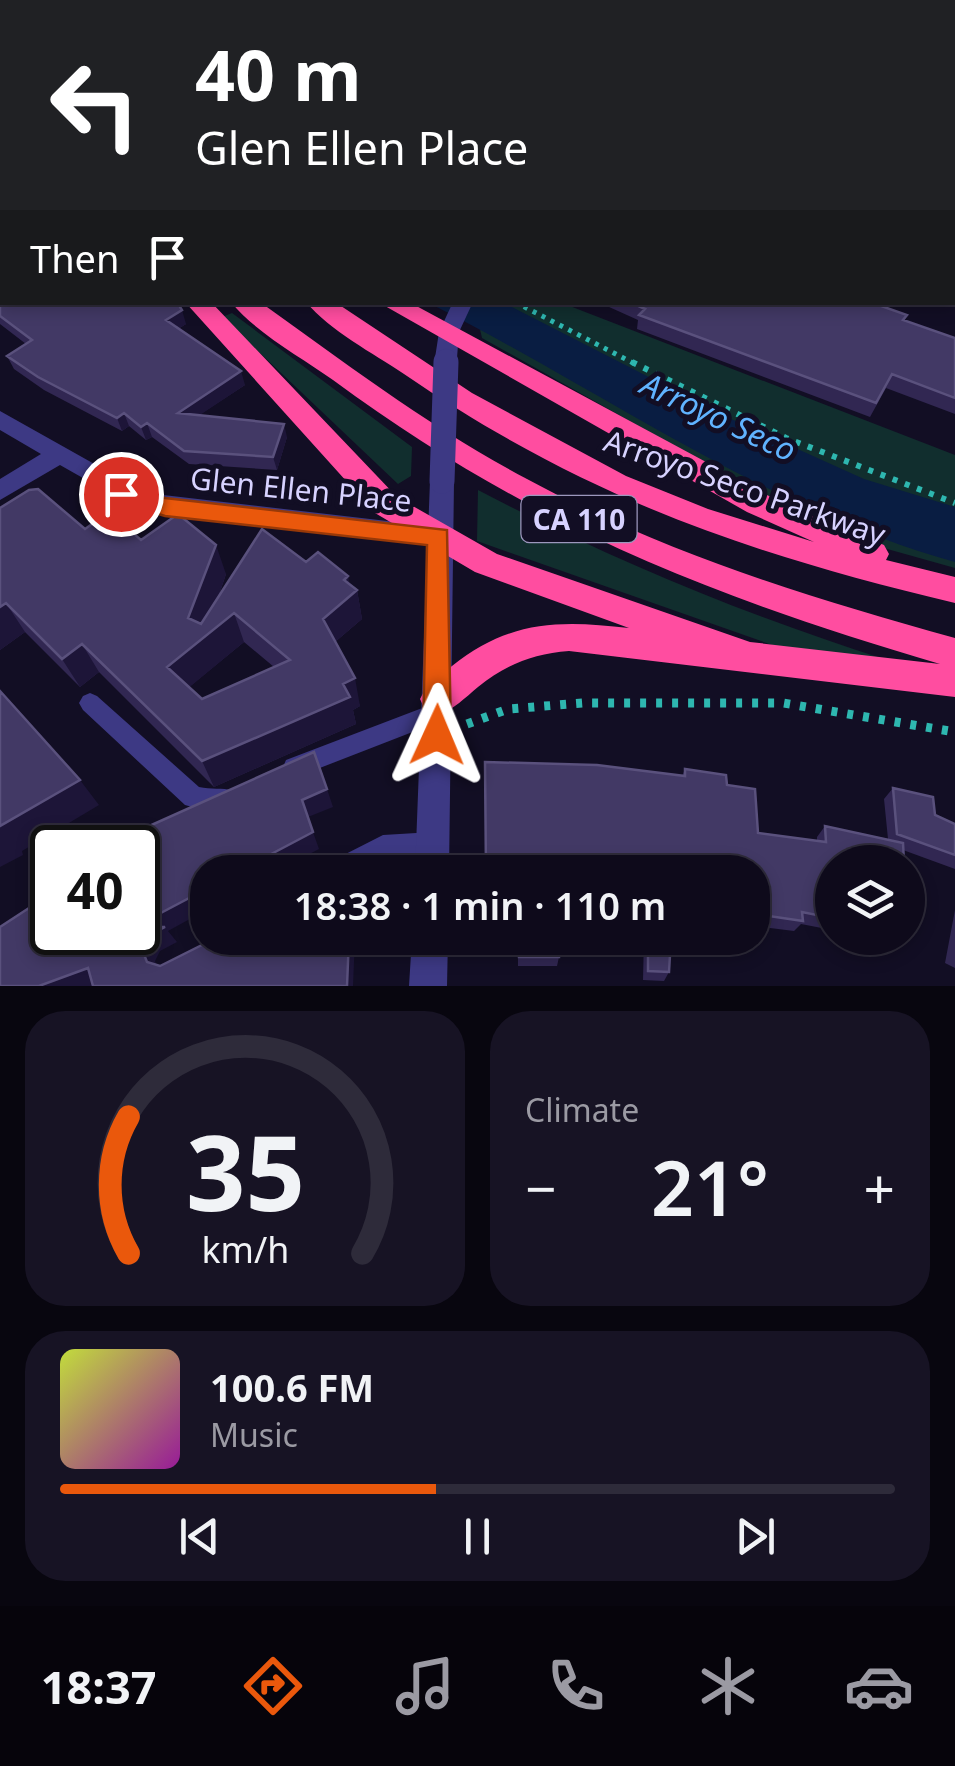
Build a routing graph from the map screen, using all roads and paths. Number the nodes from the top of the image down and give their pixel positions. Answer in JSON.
{"nodes":[{"id":1,"x":200,"y":305,"type":"edge"},
{"id":2,"x":247,"y":305,"type":"edge"},
{"id":3,"x":322,"y":305,"type":"edge"},
{"id":4,"x":398,"y":305,"type":"edge"},
{"id":5,"x":521,"y":305,"type":"edge"},
{"id":6,"x":453,"y":326,"type":"edge"},
{"id":7,"x":0,"y":420,"type":"edge"},
{"id":8,"x":58,"y":455,"type":"junction"},
{"id":9,"x":0,"y":491,"type":"edge"},
{"id":10,"x":955,"y":502,"type":"edge"},
{"id":11,"x":439,"y":537,"type":"junction"},
{"id":12,"x":955,"y":589,"type":"edge"},
{"id":13,"x":955,"y":653,"type":"edge"},
{"id":14,"x":744,"y":654,"type":"junction"},
{"id":15,"x":955,"y":680,"type":"edge"},
{"id":16,"x":90,"y":703,"type":"dead end"},
{"id":17,"x":438,"y":715,"type":"junction"},
{"id":18,"x":955,"y":732,"type":"edge"},
{"id":19,"x":278,"y":775,"type":"edge"},
{"id":20,"x":244,"y":791,"type":"edge"},
{"id":21,"x":367,"y":855,"type":"edge"},
{"id":22,"x":419,"y":855,"type":"edge"},
{"id":23,"x":433,"y":855,"type":"edge"},
{"id":24,"x":429,"y":955,"type":"edge"},
{"id":25,"x":428,"y":986,"type":"edge"}],
"edges":[{"from":1,"to":11,"type":"highway"},
{"from":2,"to":13,"type":"highway","number":"CA 110"},
{"from":3,"to":12,"type":"highway","name":"Arroyo Seco Parkway","number":"CA 110"},
{"from":4,"to":6,"type":"highway"},
{"from":5,"to":10,"type":"path"},
{"from":6,"to":11,"type":"street","bridge":true},
{"from":6,"to":12,"type":"highway"},
{"from":7,"to":8,"type":"street","name":"Glen Ellen Place"},
{"from":8,"to":9,"type":"street"},
{"from":8,"to":11,"type":"street","name":"Glen Ellen Place"},
{"from":11,"to":14,"type":"highway"},
{"from":11,"to":17,"type":"street"},
{"from":14,"to":15,"type":"highway"},
{"from":14,"to":17,"type":"highway"},
{"from":16,"to":20,"type":"lane"},
{"from":17,"to":18,"type":"path"},
{"from":17,"to":19,"type":"lane"},
{"from":17,"to":23,"type":"street"},
{"from":21,"to":22,"type":"lane"},
{"from":24,"to":25,"type":"street"}]}
